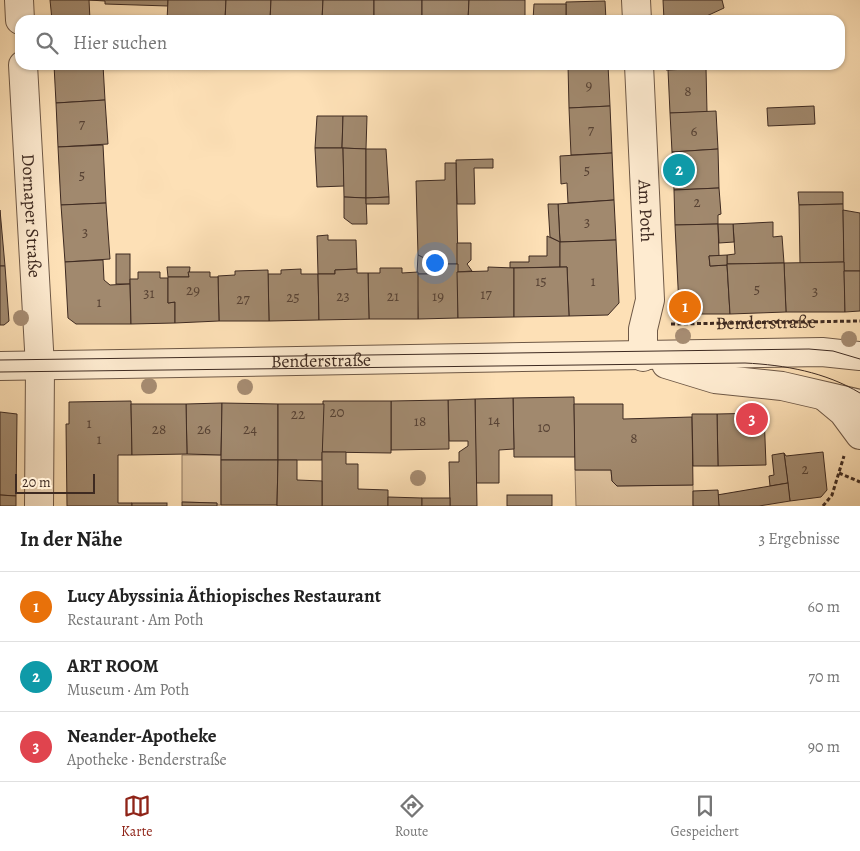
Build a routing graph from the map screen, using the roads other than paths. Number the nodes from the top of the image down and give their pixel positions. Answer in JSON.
{"nodes":[{"id":1,"x":19,"y":0,"type":"edge"},
{"id":2,"x":636,"y":0,"type":"edge"},
{"id":3,"x":20,"y":15,"type":"edge"},
{"id":4,"x":637,"y":15,"type":"edge"},
{"id":5,"x":23,"y":70,"type":"edge"},
{"id":6,"x":639,"y":70,"type":"edge"},
{"id":7,"x":860,"y":356,"type":"edge"},
{"id":8,"x":643,"y":357,"type":"junction"},
{"id":9,"x":0,"y":366,"type":"edge"},
{"id":10,"x":40,"y":367,"type":"junction"},
{"id":11,"x":825,"y":397,"type":"junction"},
{"id":12,"x":860,"y":404,"type":"edge"},
{"id":13,"x":860,"y":435,"type":"edge"},
{"id":14,"x":39,"y":506,"type":"edge"}],
"edges":[{"from":1,"to":3,"type":"street"},
{"from":2,"to":4,"type":"street"},
{"from":5,"to":10,"type":"street","name":"Dornaper Straße"},
{"from":6,"to":8,"type":"street","name":"Am Poth"},
{"from":7,"to":8,"type":"street","name":"Benderstraße"},
{"from":8,"to":10,"type":"street","name":"Benderstraße"},
{"from":8,"to":11,"type":"street","name":"Benderstraße"},
{"from":9,"to":10,"type":"street","name":"Benderstraße"},
{"from":10,"to":14,"type":"street","name":"Dornaper Straße"},
{"from":11,"to":12,"type":"street","name":"Benderstraße"},
{"from":11,"to":13,"type":"street","name":"Benderstraße"}]}
